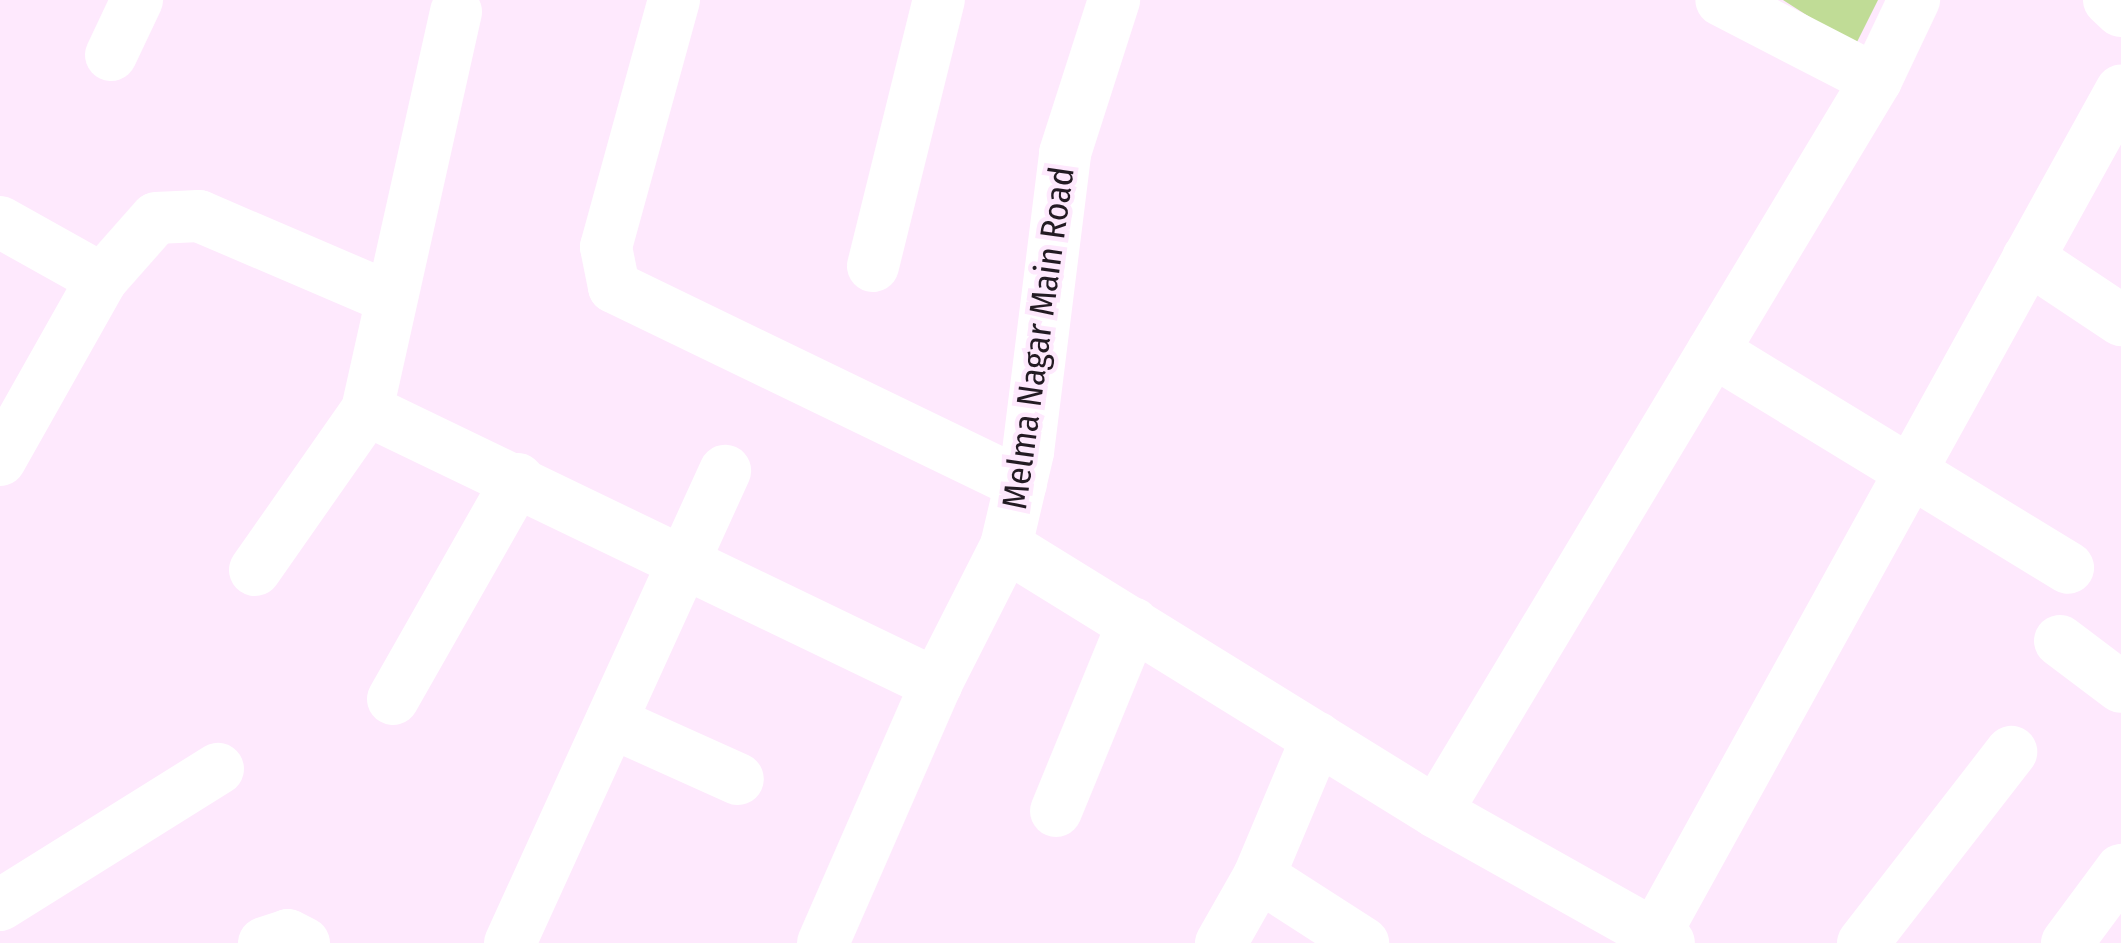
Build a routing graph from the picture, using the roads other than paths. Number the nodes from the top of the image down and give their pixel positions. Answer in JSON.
{"nodes":[{"id":1,"x":137,"y":0,"type":"edge"},
{"id":2,"x":674,"y":0,"type":"edge"},
{"id":3,"x":940,"y":0,"type":"edge"},
{"id":4,"x":1114,"y":0,"type":"edge"},
{"id":5,"x":1722,"y":0,"type":"edge"},
{"id":6,"x":1914,"y":0,"type":"edge"},
{"id":7,"x":2110,"y":0,"type":"edge"},
{"id":8,"x":456,"y":12,"type":"dead end"},
{"id":9,"x":2121,"y":12,"type":"edge"},
{"id":10,"x":110,"y":55,"type":"dead end"},
{"id":11,"x":1876,"y":80,"type":"junction"},
{"id":12,"x":2121,"y":91,"type":"edge"},
{"id":13,"x":0,"y":222,"type":"edge"},
{"id":14,"x":2028,"y":258,"type":"junction"},
{"id":15,"x":873,"y":266,"type":"dead end"},
{"id":16,"x":102,"y":278,"type":"junction"},
{"id":17,"x":390,"y":298,"type":"junction"},
{"id":18,"x":2121,"y":320,"type":"edge"},
{"id":19,"x":1713,"y":352,"type":"junction"},
{"id":20,"x":367,"y":410,"type":"junction"},
{"id":21,"x":0,"y":460,"type":"edge"},
{"id":22,"x":726,"y":471,"type":"dead end"},
{"id":23,"x":1910,"y":472,"type":"junction"},
{"id":24,"x":518,"y":478,"type":"junction"},
{"id":25,"x":1021,"y":484,"type":"junction"},
{"id":26,"x":1006,"y":546,"type":"junction"},
{"id":27,"x":686,"y":561,"type":"junction"},
{"id":28,"x":2068,"y":568,"type":"dead end"},
{"id":29,"x":255,"y":570,"type":"dead end"},
{"id":30,"x":1133,"y":623,"type":"junction"},
{"id":31,"x":2060,"y":641,"type":"dead end"},
{"id":32,"x":936,"y":684,"type":"junction"},
{"id":33,"x":2121,"y":687,"type":"edge"},
{"id":34,"x":393,"y":699,"type":"dead end"},
{"id":35,"x":612,"y":722,"type":"junction"},
{"id":36,"x":1317,"y":738,"type":"junction"},
{"id":37,"x":2011,"y":752,"type":"dead end"},
{"id":38,"x":218,"y":769,"type":"dead end"},
{"id":39,"x":738,"y":779,"type":"dead end"},
{"id":40,"x":1056,"y":812,"type":"dead end"},
{"id":41,"x":1436,"y":812,"type":"junction"},
{"id":42,"x":1259,"y":876,"type":"junction"},
{"id":43,"x":0,"y":905,"type":"edge"},
{"id":44,"x":1659,"y":940,"type":"edge"},
{"id":45,"x":264,"y":943,"type":"edge"},
{"id":46,"x":304,"y":943,"type":"edge"},
{"id":47,"x":510,"y":943,"type":"edge"},
{"id":48,"x":823,"y":943,"type":"edge"},
{"id":49,"x":1221,"y":943,"type":"edge"},
{"id":50,"x":1363,"y":943,"type":"edge"},
{"id":51,"x":1863,"y":943,"type":"edge"}],
"edges":[{"from":1,"to":10,"type":"street"},
{"from":2,"to":25,"type":"street"},
{"from":3,"to":15,"type":"street"},
{"from":4,"to":25,"type":"street","name":"Melma Nagar Main Road"},
{"from":5,"to":11,"type":"street"},
{"from":6,"to":11,"type":"street"},
{"from":7,"to":9,"type":"street"},
{"from":8,"to":17,"type":"street"},
{"from":11,"to":19,"type":"street"},
{"from":12,"to":14,"type":"street"},
{"from":13,"to":16,"type":"street"},
{"from":14,"to":18,"type":"street"},
{"from":14,"to":23,"type":"street"},
{"from":16,"to":17,"type":"street"},
{"from":16,"to":21,"type":"street"},
{"from":17,"to":20,"type":"street"},
{"from":19,"to":23,"type":"street"},
{"from":19,"to":41,"type":"street"},
{"from":20,"to":24,"type":"street"},
{"from":20,"to":29,"type":"street"},
{"from":22,"to":27,"type":"street"},
{"from":23,"to":28,"type":"street"},
{"from":23,"to":44,"type":"street"},
{"from":24,"to":27,"type":"street"},
{"from":24,"to":34,"type":"street"},
{"from":25,"to":26,"type":"street","name":"Melma Nagar Main Road"},
{"from":26,"to":30,"type":"street"},
{"from":26,"to":32,"type":"street","name":"Melma Nagar Main Road"},
{"from":27,"to":32,"type":"street"},
{"from":27,"to":35,"type":"street"},
{"from":30,"to":36,"type":"street"},
{"from":30,"to":40,"type":"street"},
{"from":31,"to":33,"type":"street"},
{"from":32,"to":48,"type":"street","name":"Melma Nagar Main Road"},
{"from":35,"to":39,"type":"street"},
{"from":35,"to":47,"type":"street"},
{"from":36,"to":41,"type":"street"},
{"from":36,"to":42,"type":"street"},
{"from":37,"to":51,"type":"street"},
{"from":38,"to":43,"type":"street"},
{"from":41,"to":44,"type":"street"},
{"from":42,"to":49,"type":"street"},
{"from":42,"to":50,"type":"street"},
{"from":45,"to":46,"type":"street"}]}
